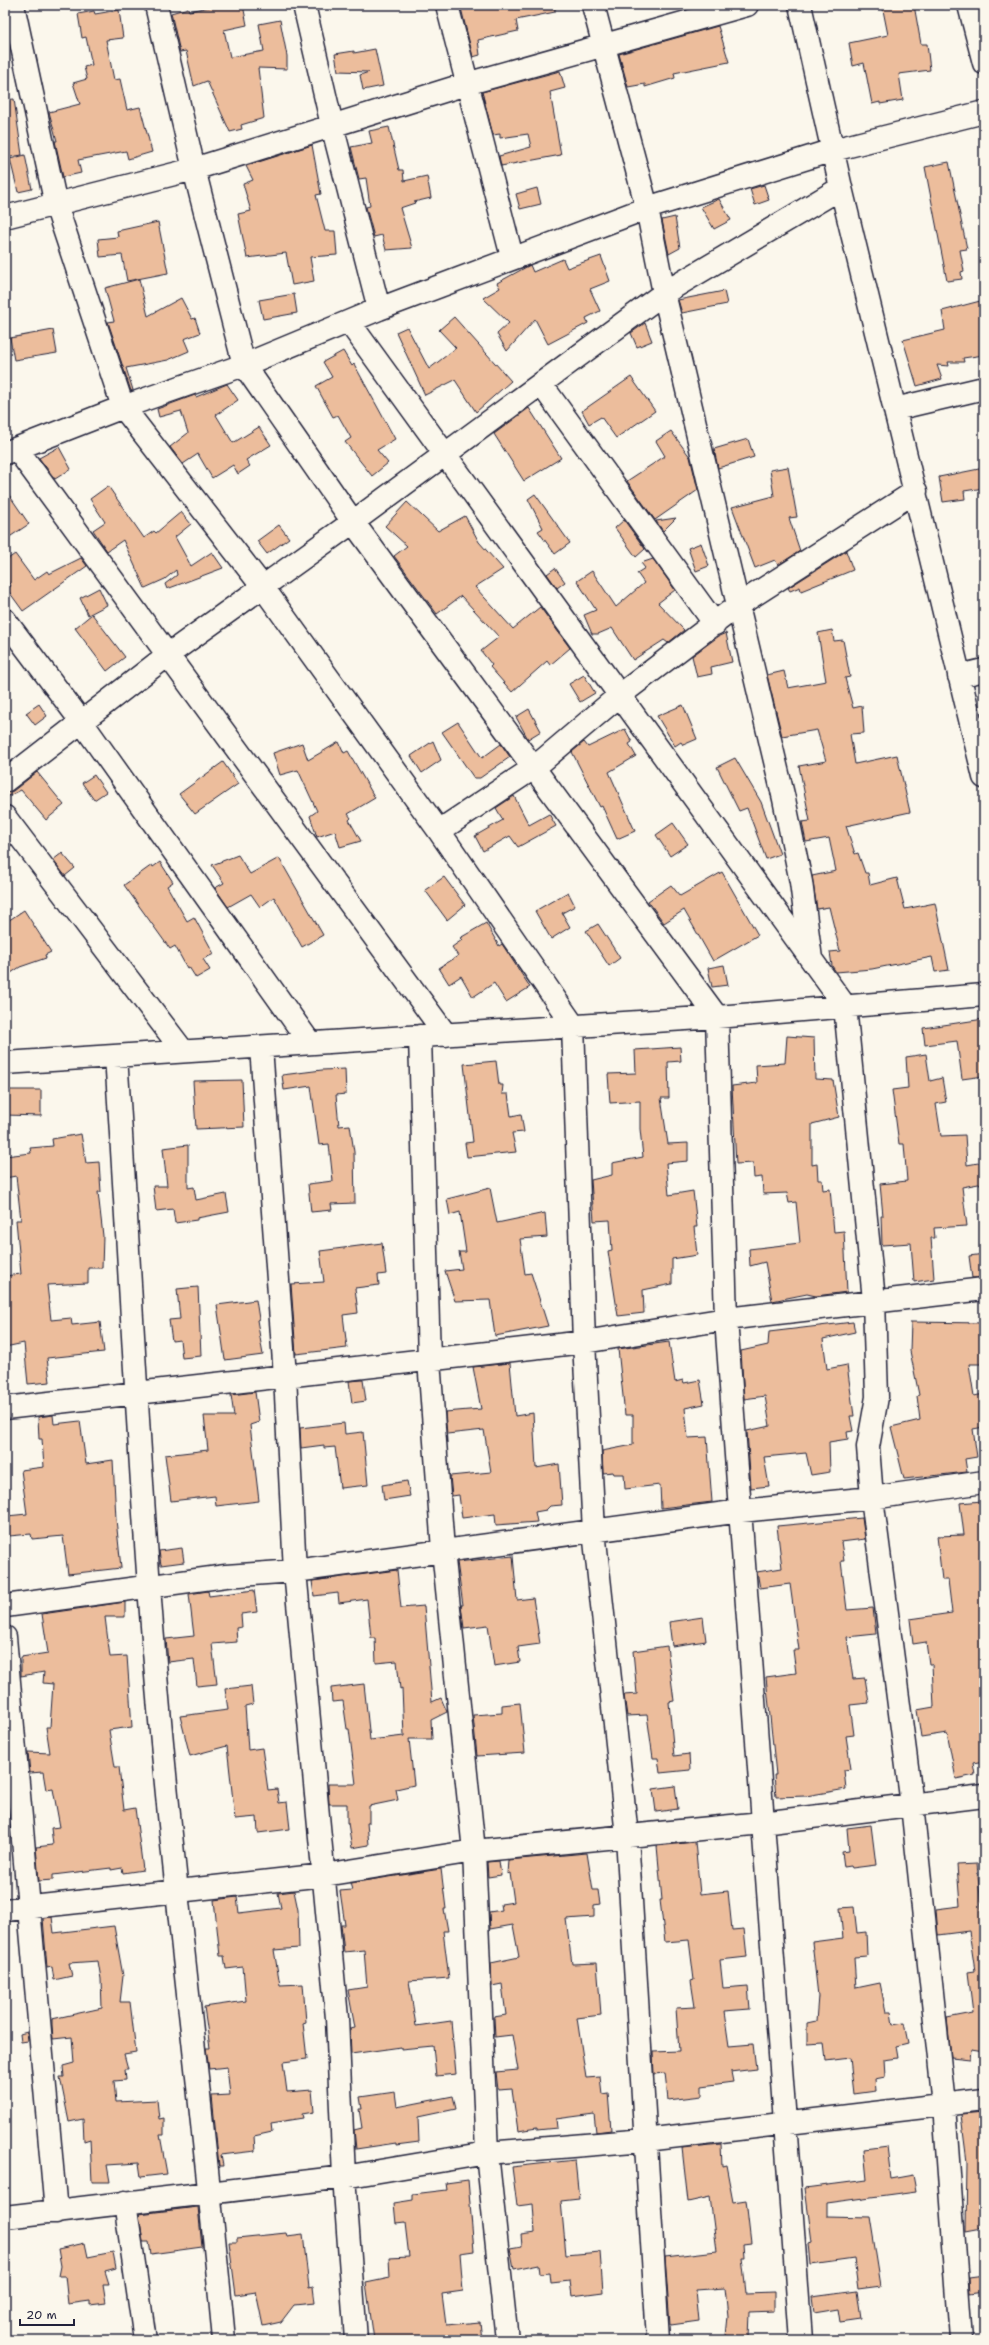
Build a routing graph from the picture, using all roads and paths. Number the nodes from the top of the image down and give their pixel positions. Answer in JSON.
{"nodes":[{"id":1,"x":14,"y":5,"type":"edge"},
{"id":2,"x":156,"y":5,"type":"edge"},
{"id":3,"x":304,"y":5,"type":"edge"},
{"id":4,"x":447,"y":5,"type":"edge"},
{"id":5,"x":593,"y":5,"type":"edge"},
{"id":6,"x":747,"y":5,"type":"edge"},
{"id":7,"x":800,"y":5,"type":"edge"},
{"id":8,"x":969,"y":5,"type":"edge"},
{"id":9,"x":603,"y":46,"type":"junction"},
{"id":10,"x":984,"y":63,"type":"edge"},
{"id":11,"x":466,"y":84,"type":"junction"},
{"id":12,"x":984,"y":112,"type":"edge"},
{"id":13,"x":332,"y":125,"type":"junction"},
{"id":14,"x":833,"y":150,"type":"junction"},
{"id":15,"x":194,"y":169,"type":"junction"},
{"id":16,"x":841,"y":188,"type":"junction"},
{"id":17,"x":56,"y":205,"type":"junction"},
{"id":18,"x":647,"y":208,"type":"junction"},
{"id":19,"x":5,"y":217,"type":"edge"},
{"id":20,"x":512,"y":257,"type":"junction"},
{"id":21,"x":664,"y":293,"type":"junction"},
{"id":22,"x":379,"y":309,"type":"junction"},
{"id":23,"x":349,"y":322,"type":"junction"},
{"id":24,"x":244,"y":365,"type":"junction"},
{"id":25,"x":541,"y":384,"type":"junction"},
{"id":26,"x":984,"y":388,"type":"edge"},
{"id":27,"x":123,"y":407,"type":"junction"},
{"id":28,"x":895,"y":409,"type":"junction"},
{"id":29,"x":11,"y":451,"type":"edge"},
{"id":30,"x":445,"y":454,"type":"junction"},
{"id":31,"x":916,"y":491,"type":"junction"},
{"id":32,"x":353,"y":522,"type":"junction"},
{"id":33,"x":262,"y":586,"type":"junction"},
{"id":34,"x":737,"y":606,"type":"junction"},
{"id":35,"x":5,"y":620,"type":"edge"},
{"id":36,"x":715,"y":624,"type":"junction"},
{"id":37,"x":169,"y":654,"type":"junction"},
{"id":38,"x":984,"y":670,"type":"edge"},
{"id":39,"x":959,"y":676,"type":"junction"},
{"id":40,"x":620,"y":695,"type":"junction"},
{"id":41,"x":81,"y":721,"type":"junction"},
{"id":42,"x":535,"y":767,"type":"junction"},
{"id":43,"x":984,"y":777,"type":"edge"},
{"id":44,"x":5,"y":781,"type":"edge"},
{"id":45,"x":5,"y":817,"type":"edge"},
{"id":46,"x":439,"y":831,"type":"junction"},
{"id":47,"x":812,"y":961,"type":"junction"},
{"id":48,"x":984,"y":995,"type":"edge"},
{"id":49,"x":845,"y":1006,"type":"junction"},
{"id":50,"x":717,"y":1017,"type":"junction"},
{"id":51,"x":572,"y":1025,"type":"junction"},
{"id":52,"x":446,"y":1034,"type":"junction"},
{"id":53,"x":420,"y":1036,"type":"junction"},
{"id":54,"x":310,"y":1043,"type":"junction"},
{"id":55,"x":261,"y":1047,"type":"junction"},
{"id":56,"x":183,"y":1051,"type":"junction"},
{"id":57,"x":116,"y":1056,"type":"junction"},
{"id":58,"x":7,"y":1060,"type":"edge"},
{"id":59,"x":984,"y":1289,"type":"edge"},
{"id":60,"x":874,"y":1300,"type":"junction"},
{"id":61,"x":726,"y":1319,"type":"junction"},
{"id":62,"x":584,"y":1342,"type":"junction"},
{"id":63,"x":429,"y":1360,"type":"junction"},
{"id":64,"x":285,"y":1376,"type":"junction"},
{"id":65,"x":138,"y":1394,"type":"junction"},
{"id":66,"x":5,"y":1408,"type":"edge"},
{"id":67,"x":984,"y":1482,"type":"edge"},
{"id":68,"x":872,"y":1498,"type":"junction"},
{"id":69,"x":741,"y":1511,"type":"junction"},
{"id":70,"x":594,"y":1531,"type":"junction"},
{"id":71,"x":443,"y":1550,"type":"junction"},
{"id":72,"x":295,"y":1571,"type":"junction"},
{"id":73,"x":149,"y":1587,"type":"junction"},
{"id":74,"x":5,"y":1606,"type":"edge"},
{"id":75,"x":5,"y":1637,"type":"edge"},
{"id":76,"x":984,"y":1796,"type":"edge"},
{"id":77,"x":912,"y":1805,"type":"junction"},
{"id":78,"x":762,"y":1823,"type":"junction"},
{"id":79,"x":627,"y":1836,"type":"junction"},
{"id":80,"x":474,"y":1851,"type":"junction"},
{"id":81,"x":324,"y":1875,"type":"junction"},
{"id":82,"x":177,"y":1891,"type":"junction"},
{"id":83,"x":29,"y":1907,"type":"junction"},
{"id":84,"x":5,"y":1910,"type":"edge"},
{"id":85,"x":984,"y":2100,"type":"edge"},
{"id":86,"x":944,"y":2106,"type":"junction"},
{"id":87,"x":785,"y":2125,"type":"junction"},
{"id":88,"x":645,"y":2140,"type":"junction"},
{"id":89,"x":487,"y":2153,"type":"junction"},
{"id":90,"x":344,"y":2177,"type":"junction"},
{"id":91,"x":210,"y":2192,"type":"junction"},
{"id":92,"x":125,"y":2202,"type":"junction"},
{"id":93,"x":56,"y":2212,"type":"junction"},
{"id":94,"x":5,"y":2217,"type":"edge"},
{"id":95,"x":145,"y":2340,"type":"edge"},
{"id":96,"x":224,"y":2340,"type":"edge"},
{"id":97,"x":356,"y":2340,"type":"edge"},
{"id":98,"x":507,"y":2340,"type":"edge"},
{"id":99,"x":658,"y":2340,"type":"edge"},
{"id":100,"x":801,"y":2340,"type":"edge"},
{"id":101,"x":961,"y":2340,"type":"edge"}],
"edges":[{"from":1,"to":17,"type":"street"},
{"from":2,"to":15,"type":"street"},
{"from":3,"to":13,"type":"street"},
{"from":4,"to":11,"type":"street"},
{"from":5,"to":9,"type":"street"},
{"from":6,"to":9,"type":"street"},
{"from":7,"to":14,"type":"street"},
{"from":8,"to":10,"type":"street"},
{"from":9,"to":11,"type":"street"},
{"from":9,"to":18,"type":"street"},
{"from":11,"to":13,"type":"street"},
{"from":11,"to":20,"type":"street"},
{"from":12,"to":14,"type":"street"},
{"from":13,"to":15,"type":"street"},
{"from":13,"to":22,"type":"street"},
{"from":14,"to":16,"type":"street"},
{"from":14,"to":18,"type":"street"},
{"from":15,"to":17,"type":"street"},
{"from":15,"to":24,"type":"street"},
{"from":16,"to":21,"type":"street"},
{"from":16,"to":28,"type":"street"},
{"from":17,"to":19,"type":"street"},
{"from":17,"to":27,"type":"street"},
{"from":18,"to":20,"type":"street"},
{"from":18,"to":21,"type":"street"},
{"from":20,"to":22,"type":"street"},
{"from":21,"to":25,"type":"street"},
{"from":21,"to":34,"type":"street"},
{"from":22,"to":23,"type":"street"},
{"from":23,"to":24,"type":"street"},
{"from":23,"to":30,"type":"street"},
{"from":24,"to":27,"type":"street"},
{"from":24,"to":32,"type":"street"},
{"from":25,"to":30,"type":"street"},
{"from":25,"to":36,"type":"street"},
{"from":26,"to":28,"type":"street"},
{"from":27,"to":29,"type":"street"},
{"from":27,"to":33,"type":"street"},
{"from":28,"to":31,"type":"street"},
{"from":29,"to":37,"type":"street"},
{"from":30,"to":32,"type":"street"},
{"from":30,"to":40,"type":"street"},
{"from":31,"to":34,"type":"street"},
{"from":31,"to":39,"type":"street"},
{"from":32,"to":33,"type":"street"},
{"from":32,"to":42,"type":"street"},
{"from":33,"to":37,"type":"street"},
{"from":33,"to":46,"type":"street"},
{"from":34,"to":36,"type":"street"},
{"from":34,"to":47,"type":"street"},
{"from":35,"to":41,"type":"street"},
{"from":36,"to":40,"type":"street"},
{"from":37,"to":41,"type":"street"},
{"from":37,"to":52,"type":"street"},
{"from":38,"to":39,"type":"street"},
{"from":39,"to":43,"type":"street"},
{"from":40,"to":42,"type":"street"},
{"from":40,"to":47,"type":"street"},
{"from":41,"to":44,"type":"street"},
{"from":41,"to":54,"type":"street"},
{"from":42,"to":46,"type":"street"},
{"from":42,"to":50,"type":"street"},
{"from":45,"to":56,"type":"street"},
{"from":46,"to":51,"type":"street"},
{"from":47,"to":49,"type":"street"},
{"from":48,"to":49,"type":"street"},
{"from":49,"to":50,"type":"street"},
{"from":49,"to":60,"type":"street"},
{"from":50,"to":51,"type":"street"},
{"from":50,"to":61,"type":"street"},
{"from":51,"to":52,"type":"street"},
{"from":51,"to":62,"type":"street"},
{"from":52,"to":53,"type":"street"},
{"from":53,"to":54,"type":"street"},
{"from":53,"to":63,"type":"street"},
{"from":54,"to":55,"type":"street"},
{"from":55,"to":56,"type":"street"},
{"from":55,"to":64,"type":"street"},
{"from":56,"to":57,"type":"street"},
{"from":57,"to":58,"type":"street"},
{"from":57,"to":65,"type":"street"},
{"from":59,"to":60,"type":"street"},
{"from":60,"to":61,"type":"street"},
{"from":60,"to":68,"type":"street"},
{"from":61,"to":62,"type":"street"},
{"from":61,"to":69,"type":"street"},
{"from":62,"to":63,"type":"street"},
{"from":62,"to":70,"type":"street"},
{"from":63,"to":64,"type":"street"},
{"from":63,"to":71,"type":"street"},
{"from":64,"to":65,"type":"street"},
{"from":64,"to":72,"type":"street"},
{"from":65,"to":66,"type":"street"},
{"from":65,"to":73,"type":"street"},
{"from":67,"to":68,"type":"street"},
{"from":68,"to":69,"type":"street"},
{"from":68,"to":77,"type":"street"},
{"from":69,"to":70,"type":"street"},
{"from":69,"to":78,"type":"street"},
{"from":70,"to":71,"type":"street"},
{"from":70,"to":79,"type":"street"},
{"from":71,"to":72,"type":"street"},
{"from":71,"to":80,"type":"street"},
{"from":72,"to":73,"type":"street"},
{"from":72,"to":81,"type":"street"},
{"from":73,"to":74,"type":"street"},
{"from":73,"to":82,"type":"street"},
{"from":75,"to":83,"type":"street"},
{"from":76,"to":77,"type":"street"},
{"from":77,"to":78,"type":"street"},
{"from":77,"to":86,"type":"street"},
{"from":78,"to":79,"type":"street"},
{"from":78,"to":87,"type":"street"},
{"from":79,"to":80,"type":"street"},
{"from":79,"to":88,"type":"street"},
{"from":80,"to":81,"type":"street"},
{"from":80,"to":89,"type":"street"},
{"from":81,"to":82,"type":"street"},
{"from":81,"to":90,"type":"street"},
{"from":82,"to":83,"type":"street"},
{"from":82,"to":91,"type":"street"},
{"from":83,"to":84,"type":"street"},
{"from":83,"to":93,"type":"street"},
{"from":85,"to":86,"type":"street"},
{"from":86,"to":87,"type":"street"},
{"from":86,"to":101,"type":"street"},
{"from":87,"to":88,"type":"street"},
{"from":87,"to":100,"type":"street"},
{"from":88,"to":89,"type":"street"},
{"from":88,"to":99,"type":"street"},
{"from":89,"to":90,"type":"street"},
{"from":89,"to":98,"type":"street"},
{"from":90,"to":91,"type":"street"},
{"from":90,"to":97,"type":"street"},
{"from":91,"to":92,"type":"street"},
{"from":91,"to":96,"type":"street"},
{"from":92,"to":93,"type":"street"},
{"from":92,"to":95,"type":"street"},
{"from":93,"to":94,"type":"street"}]}
